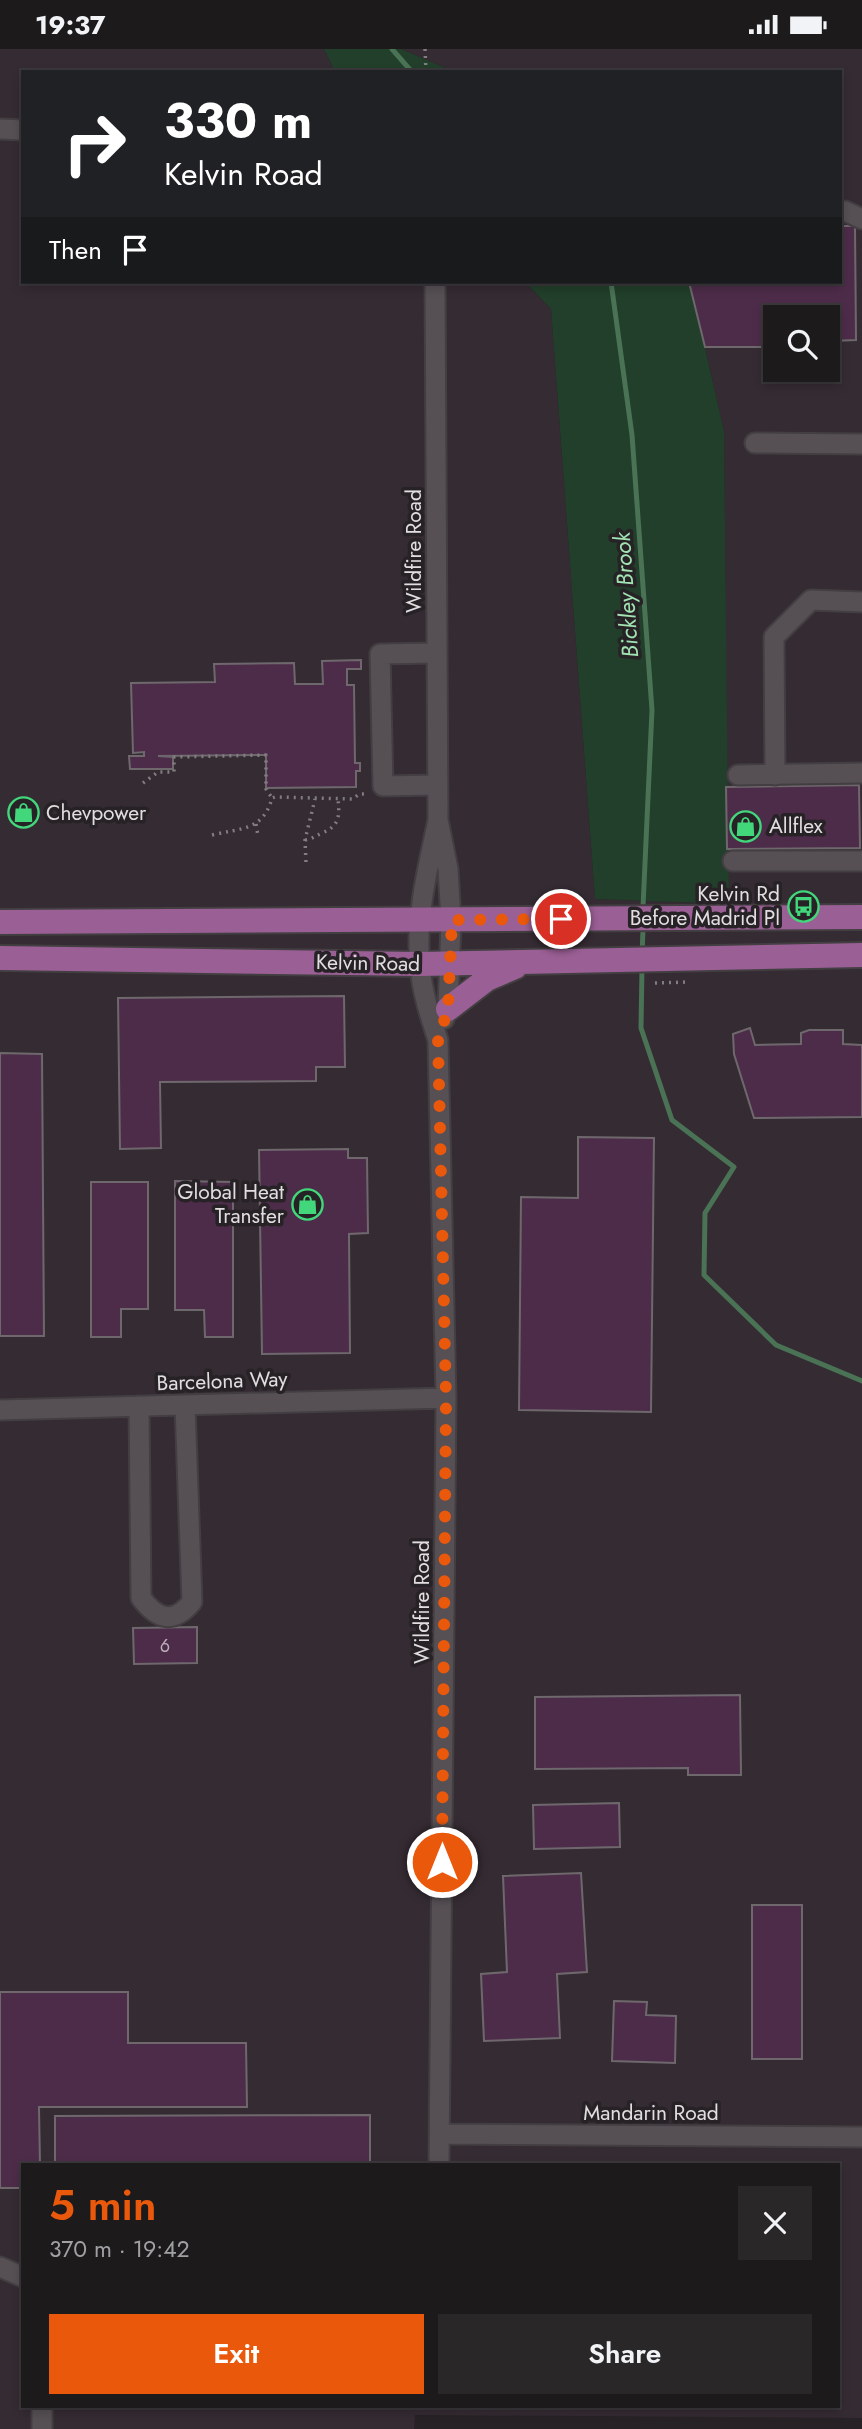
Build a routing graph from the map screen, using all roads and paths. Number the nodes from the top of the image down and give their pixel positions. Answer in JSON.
{"nodes":[{"id":1,"x":425,"y":49,"type":"edge"},
{"id":2,"x":426,"y":70,"type":"edge"},
{"id":3,"x":0,"y":129,"type":"edge"},
{"id":4,"x":21,"y":130,"type":"edge"},
{"id":5,"x":435,"y":284,"type":"edge"},
{"id":6,"x":755,"y":443,"type":"dead end"},
{"id":7,"x":862,"y":444,"type":"edge"},
{"id":8,"x":862,"y":602,"type":"edge"},
{"id":9,"x":437,"y":653,"type":"junction"},
{"id":10,"x":862,"y":773,"type":"edge"},
{"id":11,"x":738,"y":775,"type":"dead end"},
{"id":12,"x":775,"y":775,"type":"junction"},
{"id":13,"x":143,"y":783,"type":"dead end"},
{"id":14,"x":438,"y":785,"type":"junction"},
{"id":15,"x":383,"y":786,"type":"junction"},
{"id":16,"x":272,"y":798,"type":"junction"},
{"id":17,"x":314,"y":799,"type":"junction"},
{"id":18,"x":338,"y":799,"type":"junction"},
{"id":19,"x":438,"y":820,"type":"junction"},
{"id":20,"x":256,"y":824,"type":"junction"},
{"id":21,"x":212,"y":835,"type":"dead end"},
{"id":22,"x":258,"y":836,"type":"dead end"},
{"id":23,"x":305,"y":840,"type":"junction"},
{"id":24,"x":733,"y":861,"type":"dead end"},
{"id":25,"x":862,"y":861,"type":"edge"},
{"id":26,"x":306,"y":862,"type":"dead end"},
{"id":27,"x":862,"y":917,"type":"edge"},
{"id":28,"x":421,"y":920,"type":"junction"},
{"id":29,"x":452,"y":920,"type":"junction"},
{"id":30,"x":0,"y":922,"type":"edge"},
{"id":31,"x":862,"y":955,"type":"edge"},
{"id":32,"x":0,"y":958,"type":"edge"},
{"id":33,"x":529,"y":962,"type":"junction"},
{"id":34,"x":450,"y":963,"type":"junction"},
{"id":35,"x":419,"y":964,"type":"junction"},
{"id":36,"x":448,"y":1009,"type":"junction"},
{"id":37,"x":438,"y":1040,"type":"junction"},
{"id":38,"x":446,"y":1398,"type":"junction"},
{"id":39,"x":185,"y":1405,"type":"junction"},
{"id":40,"x":139,"y":1406,"type":"junction"},
{"id":41,"x":0,"y":1410,"type":"edge"},
{"id":42,"x":440,"y":2134,"type":"junction"},
{"id":43,"x":862,"y":2137,"type":"edge"},
{"id":44,"x":439,"y":2163,"type":"edge"},
{"id":45,"x":0,"y":2267,"type":"edge"},
{"id":46,"x":21,"y":2276,"type":"edge"},
{"id":47,"x":42,"y":2408,"type":"edge"},
{"id":48,"x":42,"y":2429,"type":"edge"}],
"edges":[{"from":1,"to":2,"type":"path"},
{"from":3,"to":4,"type":"street"},
{"from":5,"to":9,"type":"street","name":"Wildfire Road"},
{"from":6,"to":7,"type":"street"},
{"from":8,"to":12,"type":"street"},
{"from":9,"to":14,"type":"street","name":"Wildfire Road"},
{"from":9,"to":15,"type":"street"},
{"from":10,"to":12,"type":"street"},
{"from":11,"to":12,"type":"street"},
{"from":13,"to":16,"type":"path"},
{"from":14,"to":15,"type":"street"},
{"from":14,"to":19,"type":"street","name":"Wildfire Road"},
{"from":15,"to":18,"type":"path"},
{"from":16,"to":17,"type":"path"},
{"from":16,"to":20,"type":"path"},
{"from":17,"to":18,"type":"path"},
{"from":17,"to":23,"type":"path"},
{"from":18,"to":23,"type":"path"},
{"from":19,"to":28,"type":"street","name":"Wildfire Road"},
{"from":19,"to":29,"type":"street","name":"Wildfire Road"},
{"from":20,"to":21,"type":"path"},
{"from":20,"to":22,"type":"path"},
{"from":23,"to":26,"type":"path"},
{"from":24,"to":25,"type":"street"},
{"from":27,"to":29,"type":"main road","name":"Kelvin Road"},
{"from":28,"to":29,"type":"main road","name":"Kelvin Road"},
{"from":28,"to":30,"type":"main road","name":"Kelvin Road"},
{"from":28,"to":35,"type":"street","name":"Wildfire Road"},
{"from":29,"to":34,"type":"street","name":"Wildfire Road"},
{"from":31,"to":33,"type":"main road","name":"Kelvin Road"},
{"from":32,"to":35,"type":"main road","name":"Kelvin Road"},
{"from":33,"to":34,"type":"main road","name":"Kelvin Road"},
{"from":33,"to":36,"type":"main road"},
{"from":34,"to":35,"type":"main road","name":"Kelvin Road"},
{"from":34,"to":36,"type":"street","name":"Wildfire Road"},
{"from":35,"to":37,"type":"street","name":"Wildfire Road"},
{"from":36,"to":37,"type":"street","name":"Wildfire Road"},
{"from":37,"to":38,"type":"street","name":"Wildfire Road"},
{"from":38,"to":39,"type":"street","name":"Barcelona Way"},
{"from":38,"to":42,"type":"street","name":"Wildfire Road"},
{"from":39,"to":40,"type":"street","name":"Barcelona Way"},
{"from":39,"to":40,"type":"street"},
{"from":40,"to":41,"type":"street","name":"Barcelona Way"},
{"from":42,"to":43,"type":"street","name":"Mandarin Road"},
{"from":42,"to":44,"type":"street","name":"Wildfire Road"},
{"from":45,"to":46,"type":"street"},
{"from":47,"to":48,"type":"street"}]}
